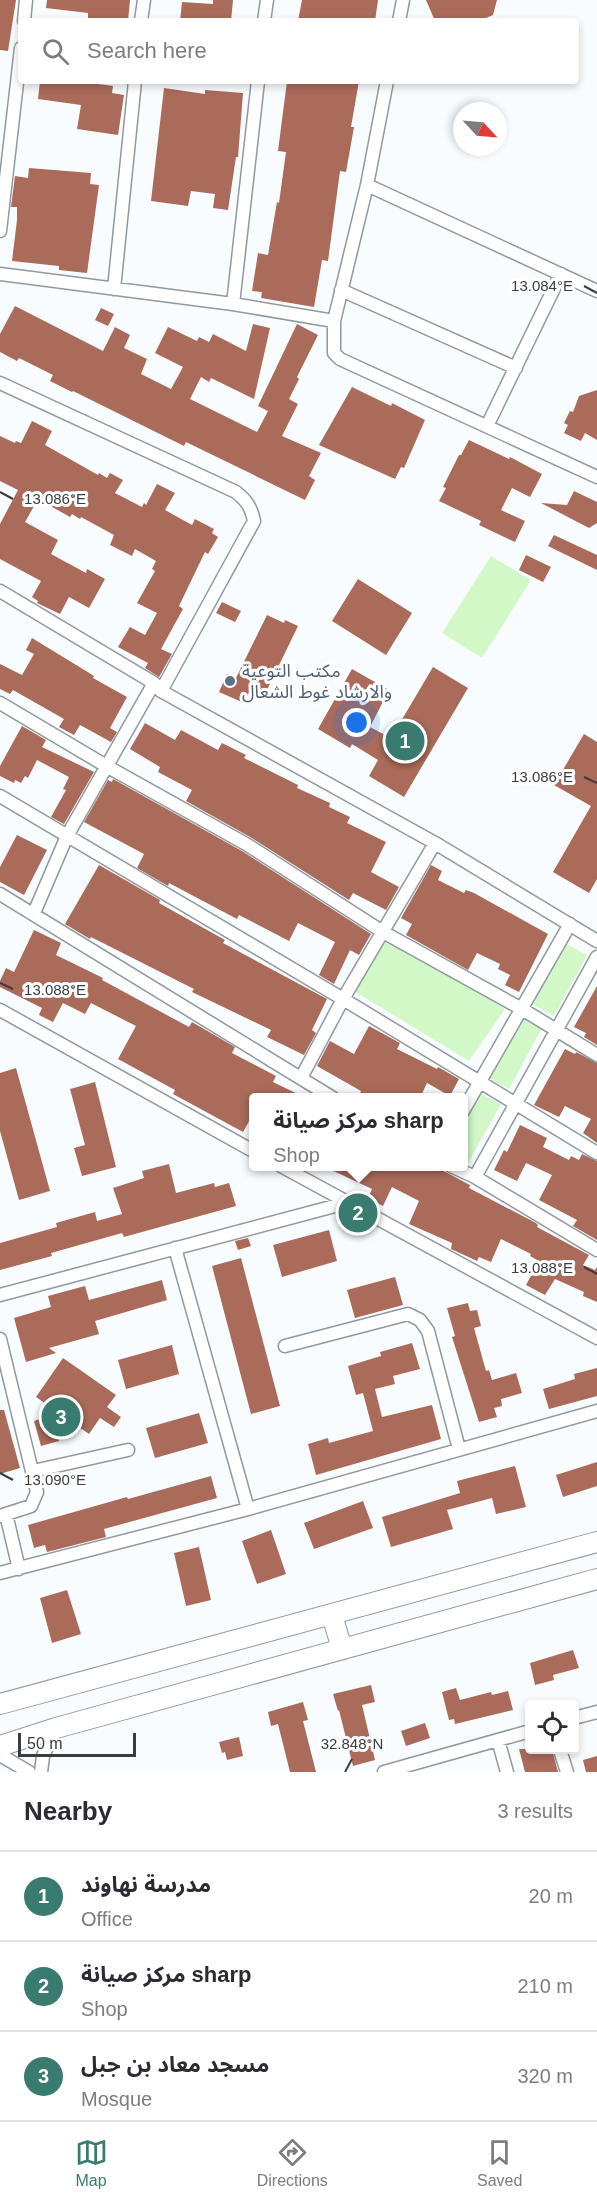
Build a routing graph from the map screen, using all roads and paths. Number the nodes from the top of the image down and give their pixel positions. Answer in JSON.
{"nodes":[{"id":1,"x":27,"y":0,"type":"edge"},
{"id":2,"x":144,"y":0,"type":"edge"},
{"id":3,"x":267,"y":0,"type":"edge"},
{"id":4,"x":403,"y":0,"type":"edge"},
{"id":5,"x":24,"y":18,"type":"edge"},
{"id":6,"x":141,"y":18,"type":"edge"},
{"id":7,"x":264,"y":18,"type":"edge"},
{"id":8,"x":400,"y":18,"type":"edge"},
{"id":9,"x":18,"y":74,"type":"edge"},
{"id":10,"x":135,"y":84,"type":"edge"},
{"id":11,"x":258,"y":84,"type":"edge"},
{"id":12,"x":386,"y":84,"type":"edge"},
{"id":13,"x":367,"y":185,"type":"junction"},
{"id":14,"x":0,"y":231,"type":"edge"},
{"id":15,"x":0,"y":274,"type":"edge"},
{"id":16,"x":561,"y":274,"type":"junction"},
{"id":17,"x":114,"y":289,"type":"junction"},
{"id":18,"x":341,"y":290,"type":"junction"},
{"id":19,"x":597,"y":291,"type":"edge"},
{"id":20,"x":233,"y":304,"type":"junction"},
{"id":21,"x":333,"y":321,"type":"junction"},
{"id":22,"x":516,"y":368,"type":"junction"},
{"id":23,"x":0,"y":383,"type":"edge"},
{"id":24,"x":487,"y":426,"type":"junction"},
{"id":25,"x":597,"y":477,"type":"edge"},
{"id":26,"x":0,"y":591,"type":"edge"},
{"id":27,"x":158,"y":687,"type":"junction"},
{"id":28,"x":0,"y":703,"type":"edge"},
{"id":29,"x":108,"y":766,"type":"junction"},
{"id":30,"x":0,"y":796,"type":"edge"},
{"id":31,"x":68,"y":836,"type":"junction"},
{"id":32,"x":435,"y":843,"type":"junction"},
{"id":33,"x":0,"y":894,"type":"edge"},
{"id":34,"x":33,"y":913,"type":"junction"},
{"id":35,"x":570,"y":924,"type":"junction"},
{"id":36,"x":383,"y":933,"type":"junction"},
{"id":37,"x":597,"y":941,"type":"edge"},
{"id":38,"x":597,"y":957,"type":"edge"},
{"id":39,"x":343,"y":999,"type":"junction"},
{"id":40,"x":522,"y":1009,"type":"junction"},
{"id":41,"x":0,"y":1010,"type":"edge"},
{"id":42,"x":556,"y":1030,"type":"junction"},
{"id":43,"x":597,"y":1055,"type":"edge"},
{"id":44,"x":301,"y":1078,"type":"junction"},
{"id":45,"x":479,"y":1083,"type":"junction"},
{"id":46,"x":325,"y":1093,"type":"edge"},
{"id":47,"x":468,"y":1103,"type":"edge"},
{"id":48,"x":516,"y":1104,"type":"junction"},
{"id":49,"x":249,"y":1149,"type":"edge"},
{"id":50,"x":597,"y":1153,"type":"edge"},
{"id":51,"x":288,"y":1171,"type":"edge"},
{"id":52,"x":461,"y":1171,"type":"edge"},
{"id":53,"x":475,"y":1177,"type":"junction"},
{"id":54,"x":346,"y":1203,"type":"junction"},
{"id":55,"x":175,"y":1248,"type":"junction"},
{"id":56,"x":597,"y":1250,"type":"edge"},
{"id":57,"x":0,"y":1295,"type":"edge"},
{"id":58,"x":597,"y":1338,"type":"edge"},
{"id":59,"x":0,"y":1339,"type":"edge"},
{"id":60,"x":285,"y":1346,"type":"dead end"},
{"id":61,"x":597,"y":1411,"type":"edge"},
{"id":62,"x":459,"y":1449,"type":"junction"},
{"id":63,"x":128,"y":1450,"type":"dead end"},
{"id":64,"x":33,"y":1471,"type":"junction"},
{"id":65,"x":248,"y":1509,"type":"junction"},
{"id":66,"x":3,"y":1515,"type":"edge"},
{"id":67,"x":597,"y":1542,"type":"edge"},
{"id":68,"x":19,"y":1569,"type":"junction"},
{"id":69,"x":0,"y":1573,"type":"edge"},
{"id":70,"x":597,"y":1579,"type":"edge"},
{"id":71,"x":332,"y":1615,"type":"junction"},
{"id":72,"x":342,"y":1649,"type":"junction"},
{"id":73,"x":1,"y":1703,"type":"edge"},
{"id":74,"x":597,"y":1712,"type":"edge"},
{"id":75,"x":579,"y":1717,"type":"edge"},
{"id":76,"x":56,"y":1728,"type":"junction"},
{"id":77,"x":525,"y":1732,"type":"edge"},
{"id":78,"x":498,"y":1740,"type":"junction"},
{"id":79,"x":0,"y":1746,"type":"edge"},
{"id":80,"x":562,"y":1754,"type":"edge"},
{"id":81,"x":0,"y":1755,"type":"edge"},
{"id":82,"x":29,"y":1772,"type":"edge"},
{"id":83,"x":41,"y":1772,"type":"edge"},
{"id":84,"x":384,"y":1772,"type":"edge"},
{"id":85,"x":507,"y":1772,"type":"edge"},
{"id":86,"x":567,"y":1772,"type":"edge"}],
"edges":[{"from":1,"to":5,"type":"street"},
{"from":2,"to":6,"type":"street"},
{"from":3,"to":7,"type":"street"},
{"from":4,"to":8,"type":"street"},
{"from":9,"to":14,"type":"street"},
{"from":10,"to":17,"type":"street"},
{"from":11,"to":20,"type":"street"},
{"from":12,"to":13,"type":"street"},
{"from":13,"to":16,"type":"street"},
{"from":13,"to":18,"type":"street"},
{"from":15,"to":17,"type":"street"},
{"from":16,"to":19,"type":"street"},
{"from":16,"to":22,"type":"street"},
{"from":17,"to":20,"type":"street"},
{"from":18,"to":21,"type":"street"},
{"from":18,"to":22,"type":"street"},
{"from":20,"to":21,"type":"street"},
{"from":21,"to":24,"type":"street"},
{"from":22,"to":24,"type":"street"},
{"from":23,"to":27,"type":"street"},
{"from":24,"to":25,"type":"street"},
{"from":26,"to":27,"type":"street"},
{"from":27,"to":29,"type":"street"},
{"from":27,"to":32,"type":"street"},
{"from":28,"to":29,"type":"street"},
{"from":29,"to":31,"type":"street"},
{"from":29,"to":36,"type":"street"},
{"from":30,"to":31,"type":"street"},
{"from":31,"to":34,"type":"street"},
{"from":31,"to":39,"type":"street"},
{"from":32,"to":35,"type":"street"},
{"from":32,"to":36,"type":"street"},
{"from":33,"to":34,"type":"street"},
{"from":34,"to":44,"type":"street"},
{"from":35,"to":37,"type":"street"},
{"from":35,"to":40,"type":"street"},
{"from":36,"to":39,"type":"street"},
{"from":36,"to":40,"type":"street"},
{"from":38,"to":42,"type":"street"},
{"from":39,"to":44,"type":"street"},
{"from":39,"to":45,"type":"street"},
{"from":40,"to":42,"type":"street"},
{"from":40,"to":45,"type":"street"},
{"from":41,"to":49,"type":"street"},
{"from":42,"to":43,"type":"street"},
{"from":42,"to":48,"type":"street"},
{"from":44,"to":46,"type":"street"},
{"from":45,"to":47,"type":"street"},
{"from":45,"to":48,"type":"street"},
{"from":48,"to":50,"type":"street"},
{"from":48,"to":53,"type":"street"},
{"from":51,"to":54,"type":"street"},
{"from":52,"to":53,"type":"street"},
{"from":53,"to":56,"type":"street"},
{"from":54,"to":55,"type":"street"},
{"from":54,"to":58,"type":"street"},
{"from":55,"to":57,"type":"street"},
{"from":55,"to":65,"type":"street"},
{"from":59,"to":64,"type":"street"},
{"from":60,"to":62,"type":"street"},
{"from":61,"to":62,"type":"street"},
{"from":62,"to":65,"type":"street"},
{"from":63,"to":64,"type":"street"},
{"from":64,"to":66,"type":"street"},
{"from":65,"to":68,"type":"street"},
{"from":66,"to":68,"type":"street"},
{"from":67,"to":71,"type":"main road"},
{"from":68,"to":69,"type":"street"},
{"from":70,"to":72,"type":"main road"},
{"from":71,"to":72,"type":"main road"},
{"from":71,"to":73,"type":"main road"},
{"from":72,"to":76,"type":"main road"},
{"from":74,"to":75,"type":"street"},
{"from":76,"to":79,"type":"main road"},
{"from":76,"to":83,"type":"street"},
{"from":77,"to":78,"type":"street"},
{"from":78,"to":84,"type":"street"},
{"from":78,"to":85,"type":"street"},
{"from":80,"to":86,"type":"street"},
{"from":81,"to":82,"type":"street"}]}
